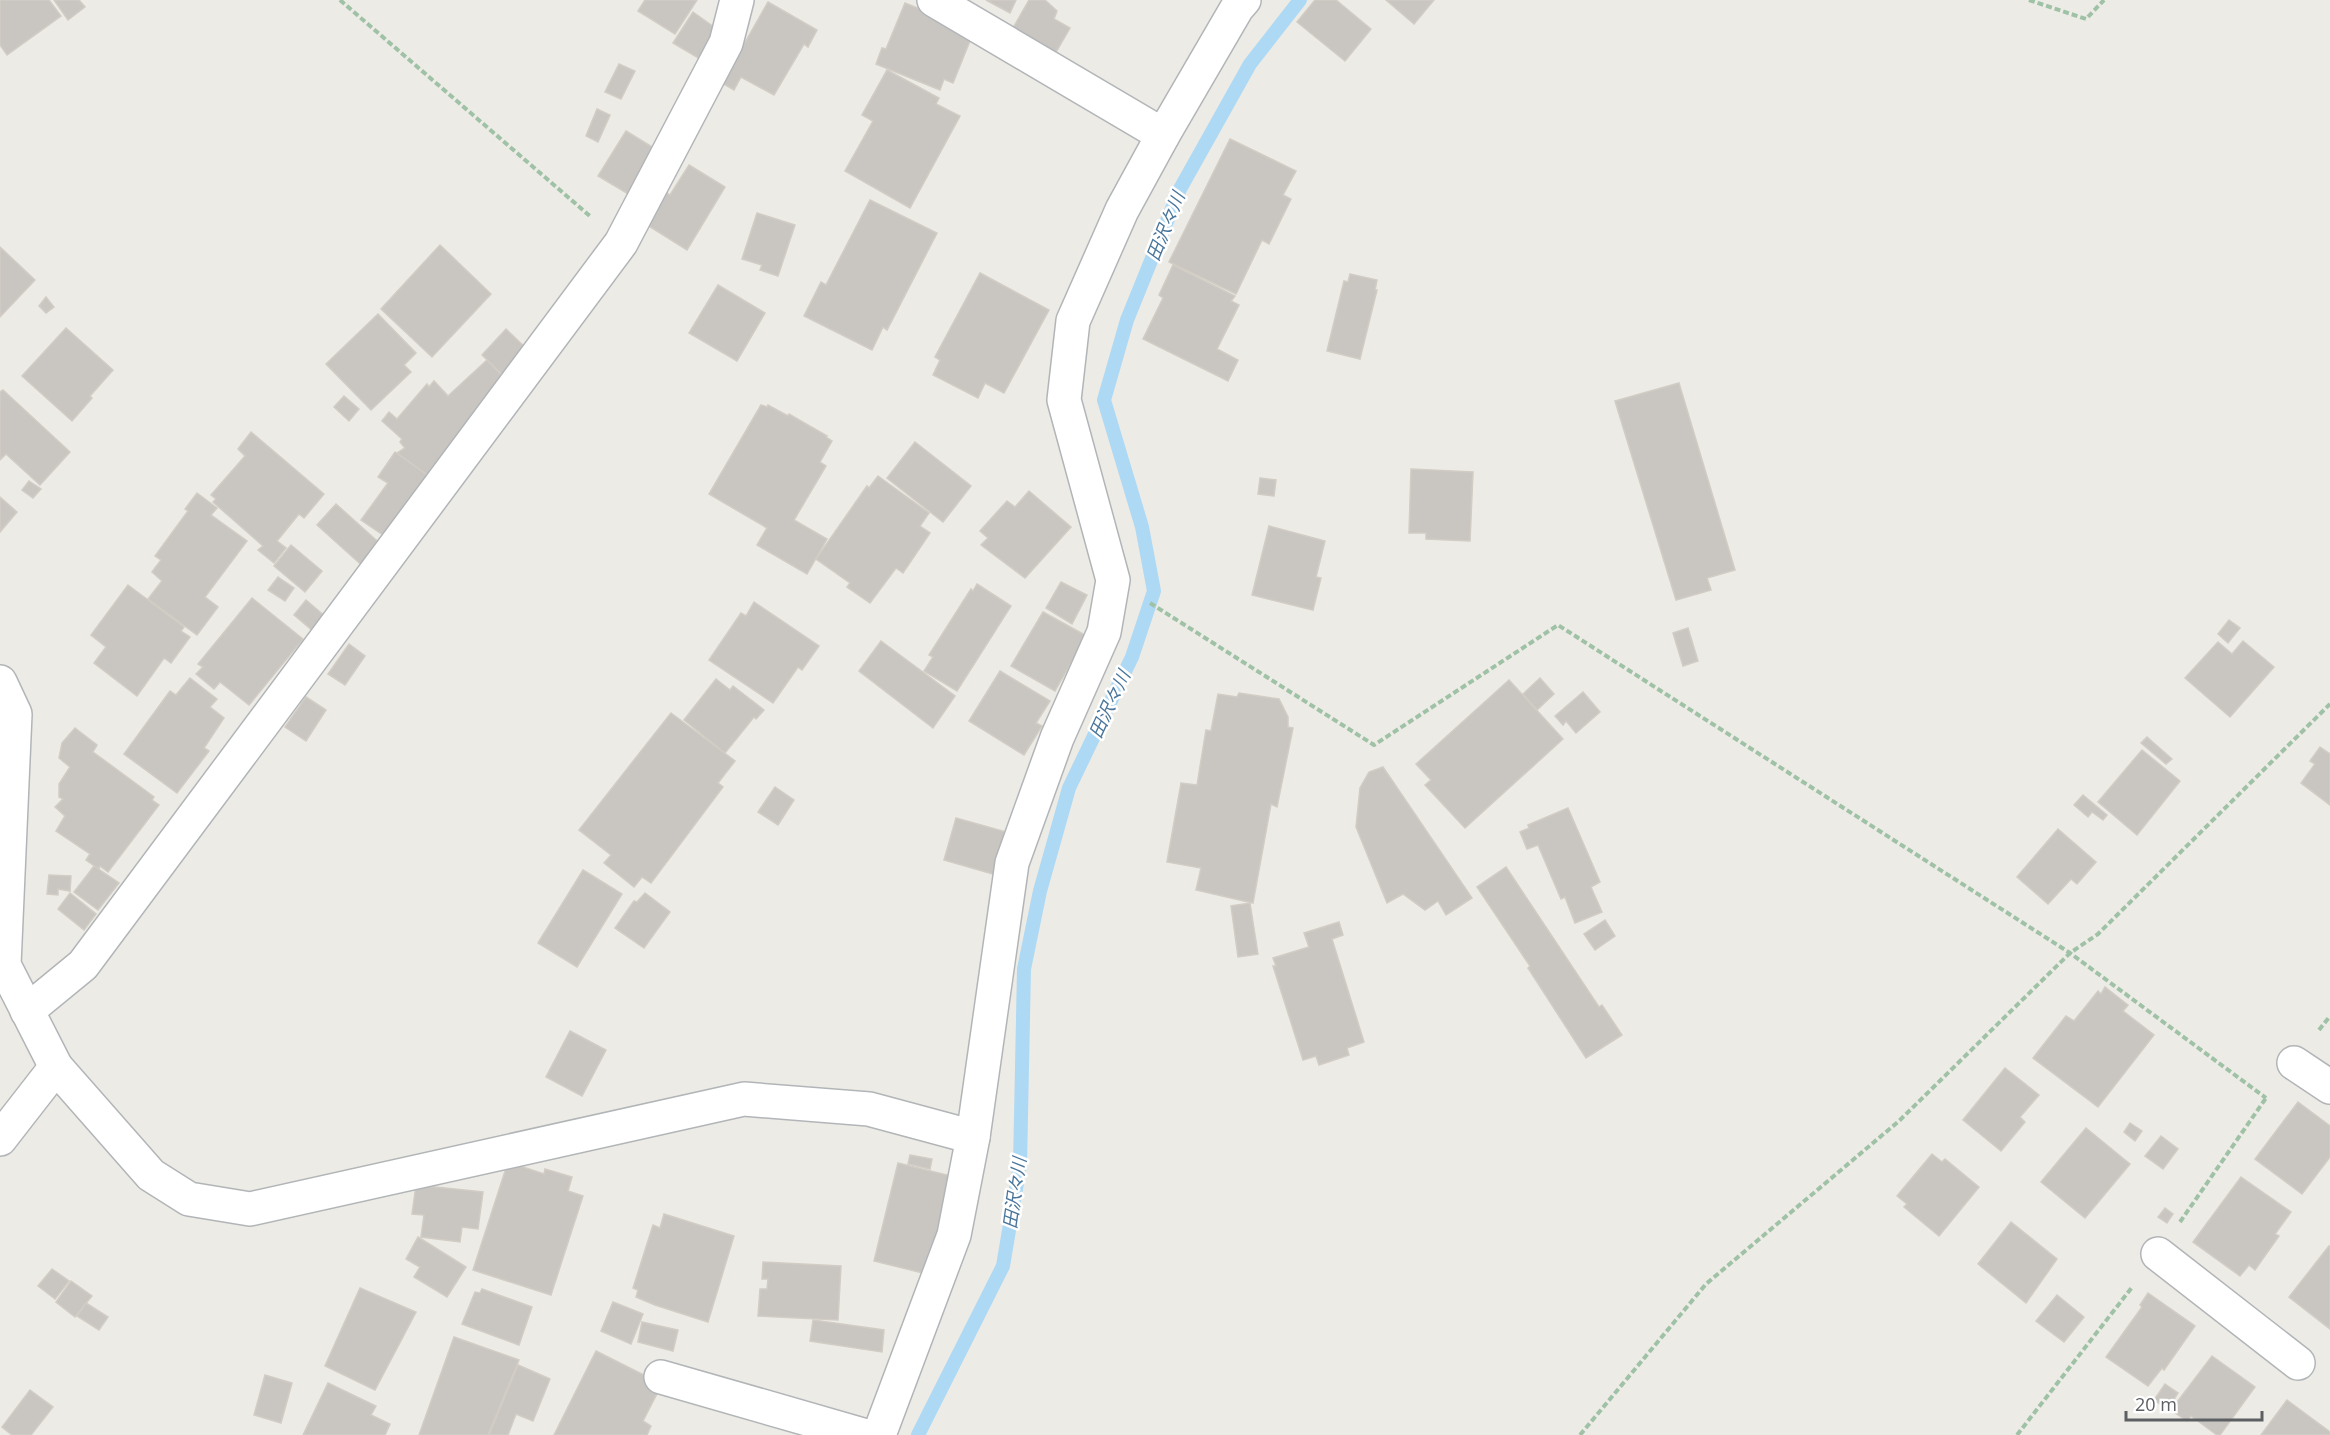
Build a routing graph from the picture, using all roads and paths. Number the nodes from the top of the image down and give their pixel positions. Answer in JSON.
{"nodes":[{"id":1,"x":340,"y":0,"type":"edge"},
{"id":2,"x":737,"y":0,"type":"edge"},
{"id":3,"x":934,"y":0,"type":"edge"},
{"id":4,"x":1244,"y":0,"type":"edge"},
{"id":5,"x":2029,"y":0,"type":"edge"},
{"id":6,"x":2104,"y":0,"type":"edge"},
{"id":7,"x":1162,"y":135,"type":"junction"},
{"id":8,"x":621,"y":243,"type":"junction"},
{"id":9,"x":1162,"y":610,"type":"dead end"},
{"id":10,"x":0,"y":682,"type":"edge"},
{"id":11,"x":2330,"y":704,"type":"edge"},
{"id":12,"x":2070,"y":953,"type":"junction"},
{"id":13,"x":27,"y":1011,"type":"junction"},
{"id":14,"x":2294,"y":1063,"type":"dead end"},
{"id":15,"x":56,"y":1067,"type":"junction"},
{"id":16,"x":2330,"y":1087,"type":"edge"},
{"id":17,"x":2266,"y":1098,"type":"dead end"},
{"id":18,"x":972,"y":1137,"type":"junction"},
{"id":19,"x":0,"y":1139,"type":"edge"},
{"id":20,"x":2158,"y":1254,"type":"dead end"},
{"id":21,"x":2298,"y":1364,"type":"dead end"},
{"id":22,"x":661,"y":1377,"type":"dead end"},
{"id":23,"x":863,"y":1435,"type":"edge"},
{"id":24,"x":879,"y":1435,"type":"edge"},
{"id":25,"x":1580,"y":1435,"type":"edge"}],
"edges":[{"from":1,"to":8,"type":"path"},
{"from":2,"to":8,"type":"street"},
{"from":3,"to":7,"type":"street"},
{"from":4,"to":7,"type":"street"},
{"from":5,"to":6,"type":"path"},
{"from":7,"to":18,"type":"street"},
{"from":8,"to":13,"type":"street"},
{"from":9,"to":12,"type":"path"},
{"from":10,"to":13,"type":"street"},
{"from":11,"to":12,"type":"path"},
{"from":12,"to":17,"type":"path"},
{"from":12,"to":25,"type":"path"},
{"from":13,"to":15,"type":"street"},
{"from":14,"to":16,"type":"street"},
{"from":15,"to":18,"type":"street"},
{"from":15,"to":19,"type":"street"},
{"from":18,"to":24,"type":"street"},
{"from":20,"to":21,"type":"street"},
{"from":22,"to":23,"type":"street"}]}
